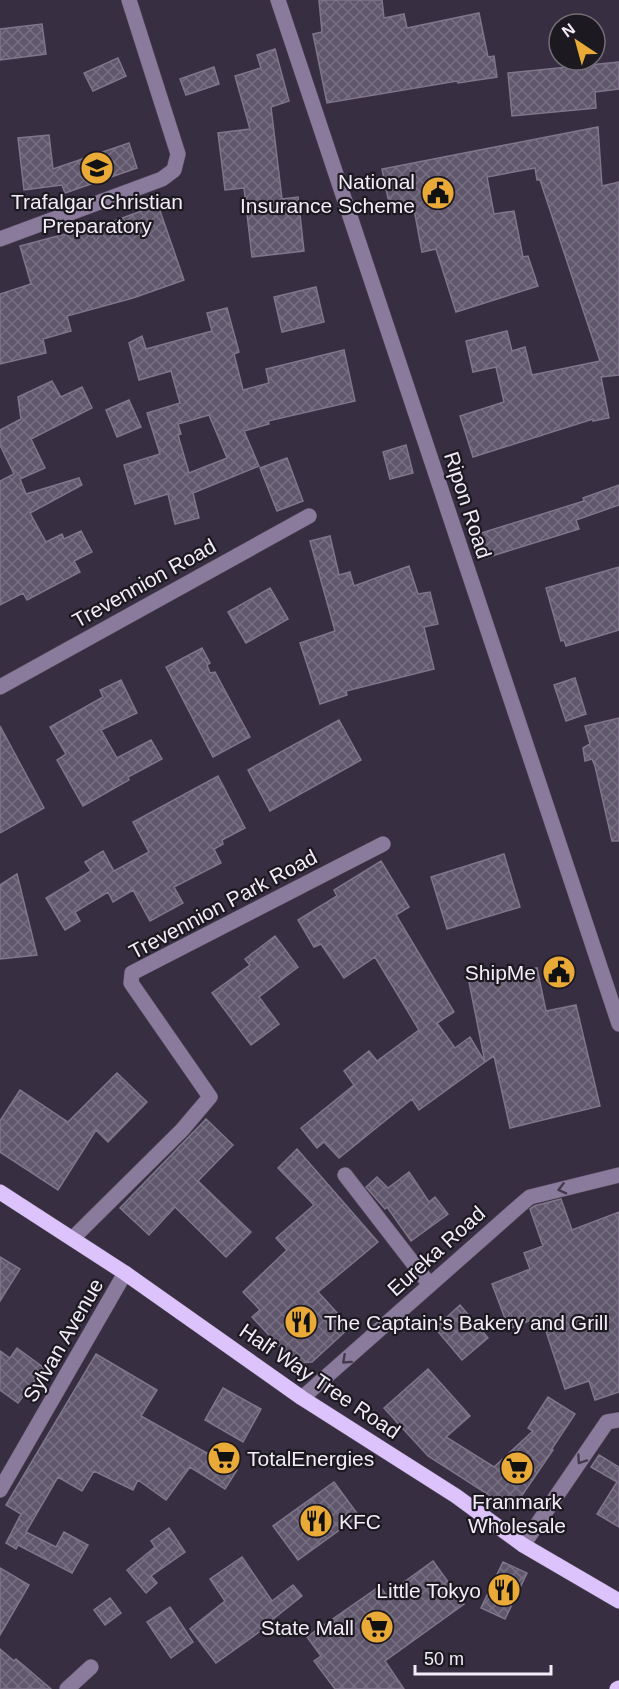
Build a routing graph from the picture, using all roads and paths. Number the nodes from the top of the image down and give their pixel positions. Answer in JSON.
{"nodes":[{"id":1,"x":129,"y":0,"type":"edge"},
{"id":2,"x":278,"y":0,"type":"edge"},
{"id":3,"x":0,"y":239,"type":"edge"},
{"id":4,"x":309,"y":516,"type":"dead end"},
{"id":5,"x":0,"y":687,"type":"edge"},
{"id":6,"x":383,"y":844,"type":"dead end"},
{"id":7,"x":619,"y":1024,"type":"edge"},
{"id":8,"x":345,"y":1175,"type":"dead end"},
{"id":9,"x":619,"y":1175,"type":"edge"},
{"id":10,"x":0,"y":1192,"type":"edge"},
{"id":11,"x":73,"y":1238,"type":"junction"},
{"id":12,"x":125,"y":1273,"type":"junction"},
{"id":13,"x":430,"y":1285,"type":"junction"},
{"id":14,"x":302,"y":1398,"type":"junction"},
{"id":15,"x":619,"y":1420,"type":"edge"},
{"id":16,"x":0,"y":1490,"type":"edge"},
{"id":17,"x":523,"y":1545,"type":"junction"},
{"id":18,"x":619,"y":1601,"type":"edge"},
{"id":19,"x":91,"y":1667,"type":"dead end"},
{"id":20,"x":67,"y":1689,"type":"edge"}],
"edges":[{"from":1,"to":3,"type":"street"},
{"from":2,"to":7,"type":"street","name":"Ripon Road"},
{"from":4,"to":5,"type":"street","name":"Trevennion Road"},
{"from":6,"to":11,"type":"street","name":"Trevennion Park Road"},
{"from":8,"to":13,"type":"street"},
{"from":9,"to":13,"type":"street","name":"Eureka Road","one_way":true},
{"from":10,"to":11,"type":"main road","name":"Half Way Tree Road"},
{"from":11,"to":12,"type":"main road","name":"Half Way Tree Road"},
{"from":12,"to":14,"type":"main road","name":"Half Way Tree Road"},
{"from":12,"to":16,"type":"street","name":"Sylvan Avenue"},
{"from":13,"to":14,"type":"street","name":"Eureka Road","one_way":true},
{"from":14,"to":17,"type":"main road","name":"Half Way Tree Road"},
{"from":15,"to":17,"type":"street","one_way":true},
{"from":17,"to":18,"type":"main road","name":"Half Way Tree Road"},
{"from":19,"to":20,"type":"street"}]}
